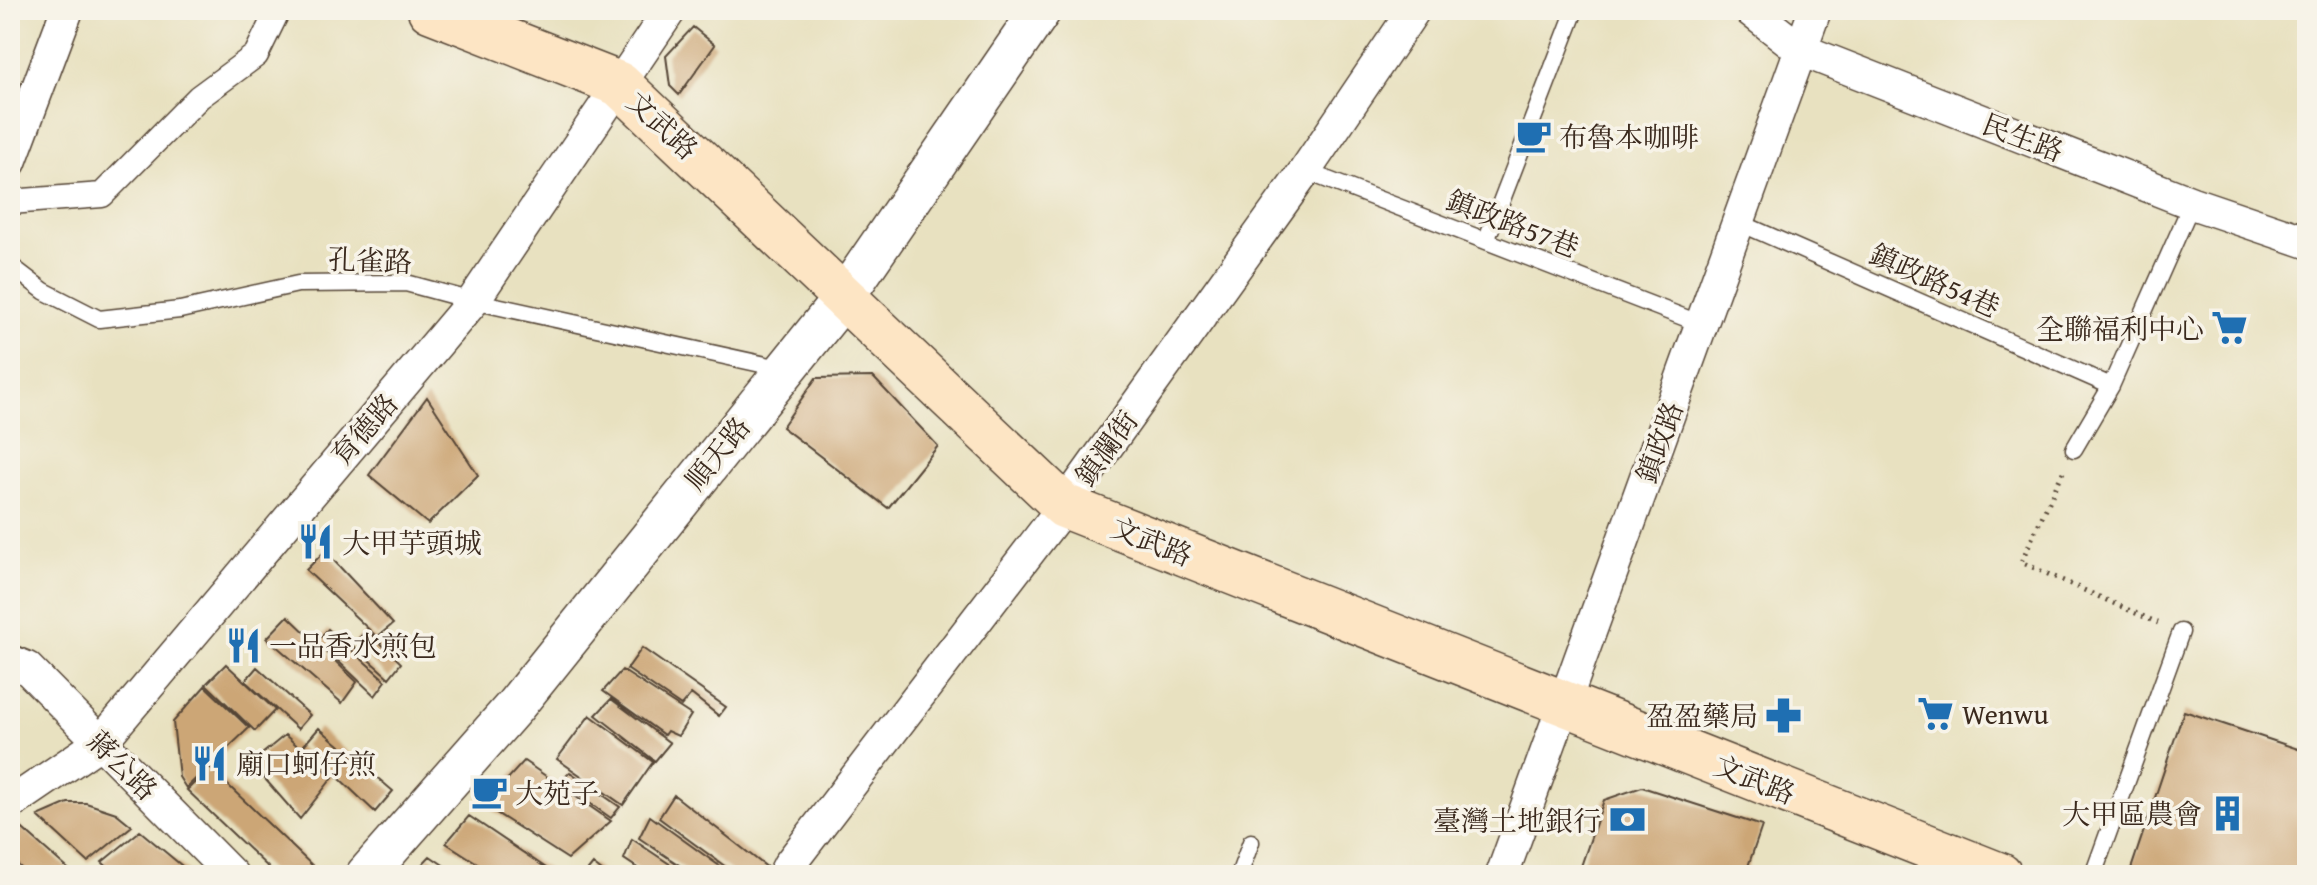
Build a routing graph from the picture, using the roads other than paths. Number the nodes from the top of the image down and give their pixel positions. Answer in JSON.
{"nodes":[{"id":1,"x":67,"y":10,"type":"edge"},
{"id":2,"x":278,"y":10,"type":"edge"},
{"id":3,"x":430,"y":10,"type":"edge"},
{"id":4,"x":670,"y":10,"type":"edge"},
{"id":5,"x":1041,"y":10,"type":"edge"},
{"id":6,"x":1414,"y":10,"type":"edge"},
{"id":7,"x":1575,"y":10,"type":"edge"},
{"id":8,"x":1750,"y":10,"type":"edge"},
{"id":9,"x":1815,"y":10,"type":"edge"},
{"id":10,"x":1801,"y":50,"type":"junction"},
{"id":11,"x":619,"y":84,"type":"junction"},
{"id":12,"x":10,"y":162,"type":"edge"},
{"id":13,"x":1305,"y":171,"type":"junction"},
{"id":14,"x":10,"y":202,"type":"edge"},
{"id":15,"x":2192,"y":203,"type":"junction"},
{"id":16,"x":1738,"y":222,"type":"junction"},
{"id":17,"x":1486,"y":241,"type":"junction"},
{"id":18,"x":2307,"y":242,"type":"edge"},
{"id":19,"x":10,"y":265,"type":"edge"},
{"id":20,"x":844,"y":297,"type":"junction"},
{"id":21,"x":473,"y":301,"type":"junction"},
{"id":22,"x":1701,"y":324,"type":"junction"},
{"id":23,"x":785,"y":369,"type":"junction"},
{"id":24,"x":2111,"y":386,"type":"junction"},
{"id":25,"x":2074,"y":449,"type":"road end"},
{"id":26,"x":1064,"y":506,"type":"junction"},
{"id":27,"x":2181,"y":632,"type":"road end"},
{"id":28,"x":10,"y":661,"type":"edge"},
{"id":29,"x":1564,"y":703,"type":"junction"},
{"id":30,"x":101,"y":742,"type":"junction"},
{"id":31,"x":10,"y":804,"type":"edge"},
{"id":32,"x":1251,"y":842,"type":"dead end"},
{"id":33,"x":232,"y":875,"type":"edge"},
{"id":34,"x":366,"y":875,"type":"edge"},
{"id":35,"x":784,"y":875,"type":"edge"},
{"id":36,"x":1239,"y":875,"type":"edge"},
{"id":37,"x":1502,"y":875,"type":"edge"},
{"id":38,"x":2000,"y":875,"type":"edge"},
{"id":39,"x":2093,"y":875,"type":"edge"}],
"edges":[{"from":1,"to":12,"type":"street"},
{"from":2,"to":14,"type":"street"},
{"from":3,"to":11,"type":"main road","name":"文武路"},
{"from":4,"to":11,"type":"street","name":"育德路"},
{"from":5,"to":20,"type":"street","name":"順天路"},
{"from":6,"to":13,"type":"street","name":"鎮瀾街"},
{"from":7,"to":17,"type":"lane"},
{"from":8,"to":10,"type":"street","name":"民生路"},
{"from":9,"to":10,"type":"street","name":"鎮政路"},
{"from":10,"to":15,"type":"street","name":"民生路"},
{"from":10,"to":16,"type":"street","name":"鎮政路"},
{"from":11,"to":20,"type":"main road","name":"文武路"},
{"from":11,"to":21,"type":"street","name":"育德路"},
{"from":13,"to":17,"type":"lane","name":"鎮政路57巷"},
{"from":13,"to":26,"type":"street","name":"鎮瀾街"},
{"from":15,"to":18,"type":"street","name":"民生路"},
{"from":15,"to":24,"type":"lane"},
{"from":16,"to":22,"type":"street","name":"鎮政路"},
{"from":16,"to":24,"type":"lane","name":"鎮政路54巷"},
{"from":17,"to":22,"type":"lane","name":"鎮政路57巷"},
{"from":19,"to":21,"type":"lane","name":"孔雀路"},
{"from":20,"to":23,"type":"street","name":"順天路"},
{"from":20,"to":26,"type":"main road","name":"文武路"},
{"from":21,"to":23,"type":"lane","name":"孔雀路"},
{"from":21,"to":30,"type":"street","name":"育德路"},
{"from":22,"to":29,"type":"street","name":"鎮政路"},
{"from":23,"to":34,"type":"street","name":"順天路"},
{"from":24,"to":25,"type":"lane"},
{"from":26,"to":29,"type":"main road","name":"文武路"},
{"from":26,"to":35,"type":"street","name":"鎮瀾街"},
{"from":27,"to":39,"type":"lane"},
{"from":28,"to":30,"type":"street","name":"蔣公路"},
{"from":29,"to":37,"type":"street","name":"鎮政路"},
{"from":29,"to":38,"type":"main road","name":"文武路"},
{"from":30,"to":31,"type":"street","name":"育德路"},
{"from":30,"to":33,"type":"street","name":"蔣公路"},
{"from":32,"to":36,"type":"lane"}]}
